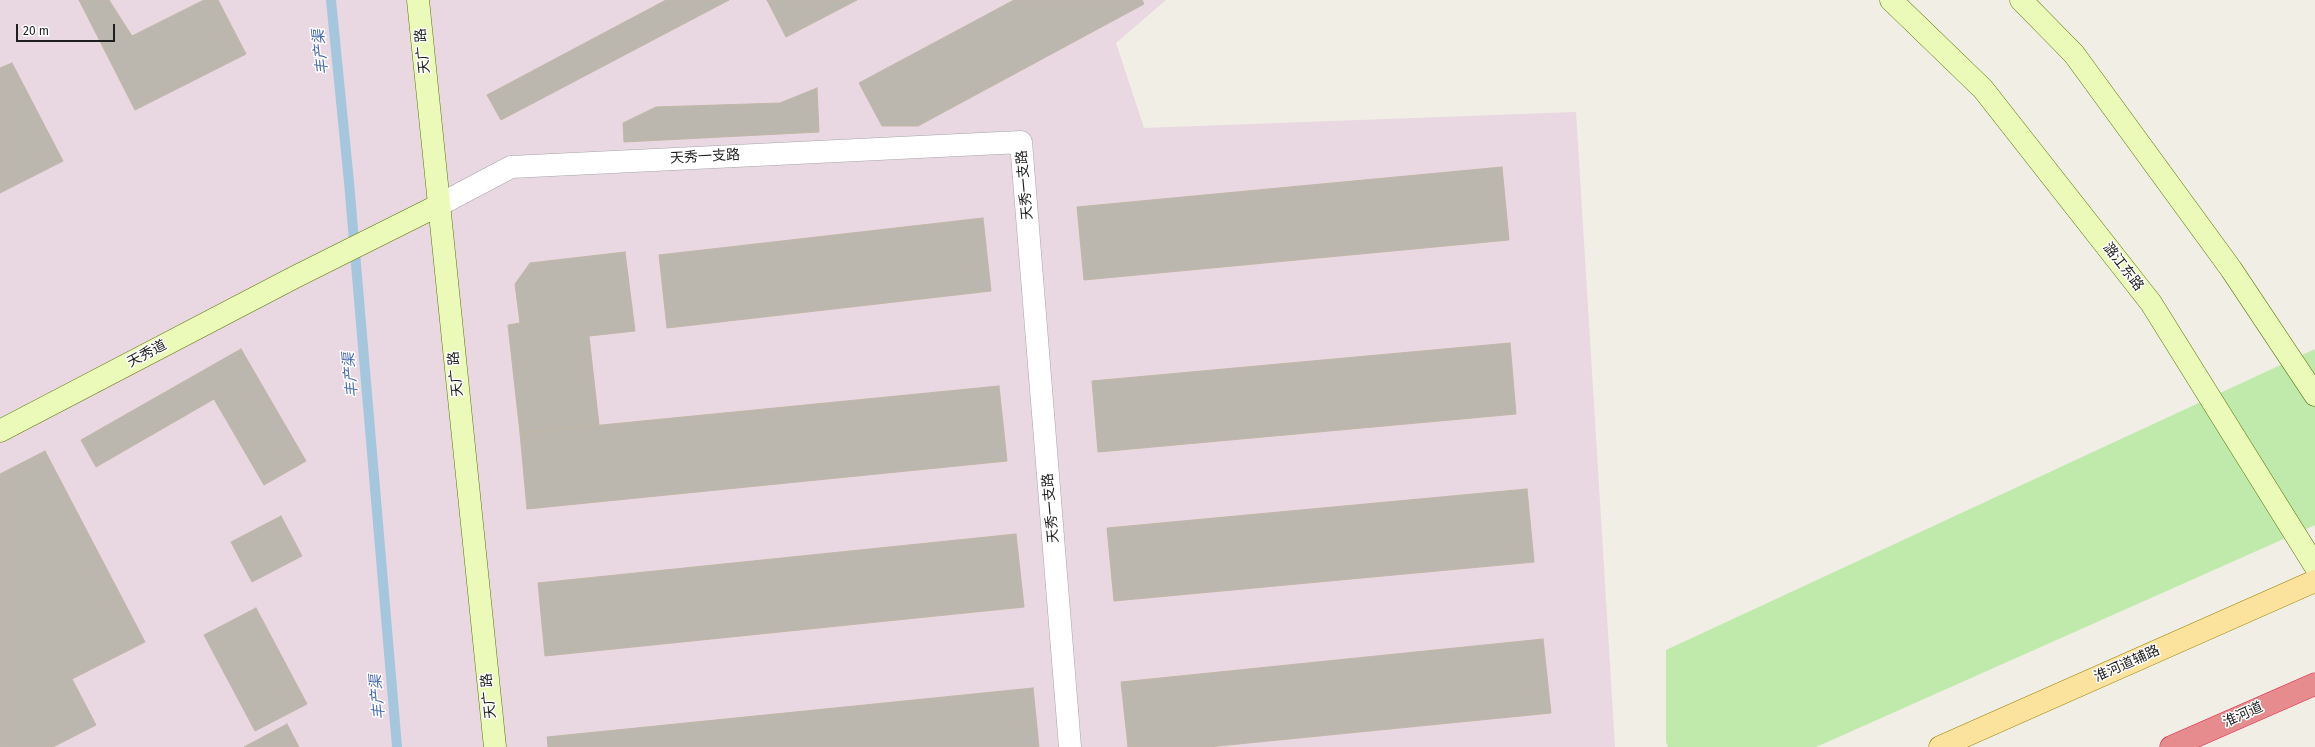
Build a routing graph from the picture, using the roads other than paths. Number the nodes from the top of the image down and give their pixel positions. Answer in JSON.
{"nodes":[{"id":1,"x":418,"y":0,"type":"edge"},
{"id":2,"x":1891,"y":0,"type":"edge"},
{"id":3,"x":2021,"y":0,"type":"edge"},
{"id":4,"x":439,"y":205,"type":"junction"},
{"id":5,"x":2315,"y":395,"type":"edge"},
{"id":6,"x":0,"y":431,"type":"edge"},
{"id":7,"x":2315,"y":566,"type":"edge"},
{"id":8,"x":2315,"y":582,"type":"edge"},
{"id":9,"x":2315,"y":684,"type":"edge"},
{"id":10,"x":494,"y":747,"type":"edge"},
{"id":11,"x":1070,"y":747,"type":"edge"},
{"id":12,"x":1940,"y":747,"type":"edge"},
{"id":13,"x":2171,"y":747,"type":"edge"}],
"edges":[{"from":1,"to":4,"type":"street","name":"天广 路"},
{"from":2,"to":7,"type":"street","name":"潞江东路"},
{"from":3,"to":5,"type":"street"},
{"from":4,"to":6,"type":"street","name":"天秀道"},
{"from":4,"to":10,"type":"street","name":"天广 路"},
{"from":4,"to":11,"type":"street","name":"天秀一支路"},
{"from":8,"to":12,"type":"main road","name":"淮河道辅路"},
{"from":9,"to":13,"type":"highway","name":"淮河道"}]}
